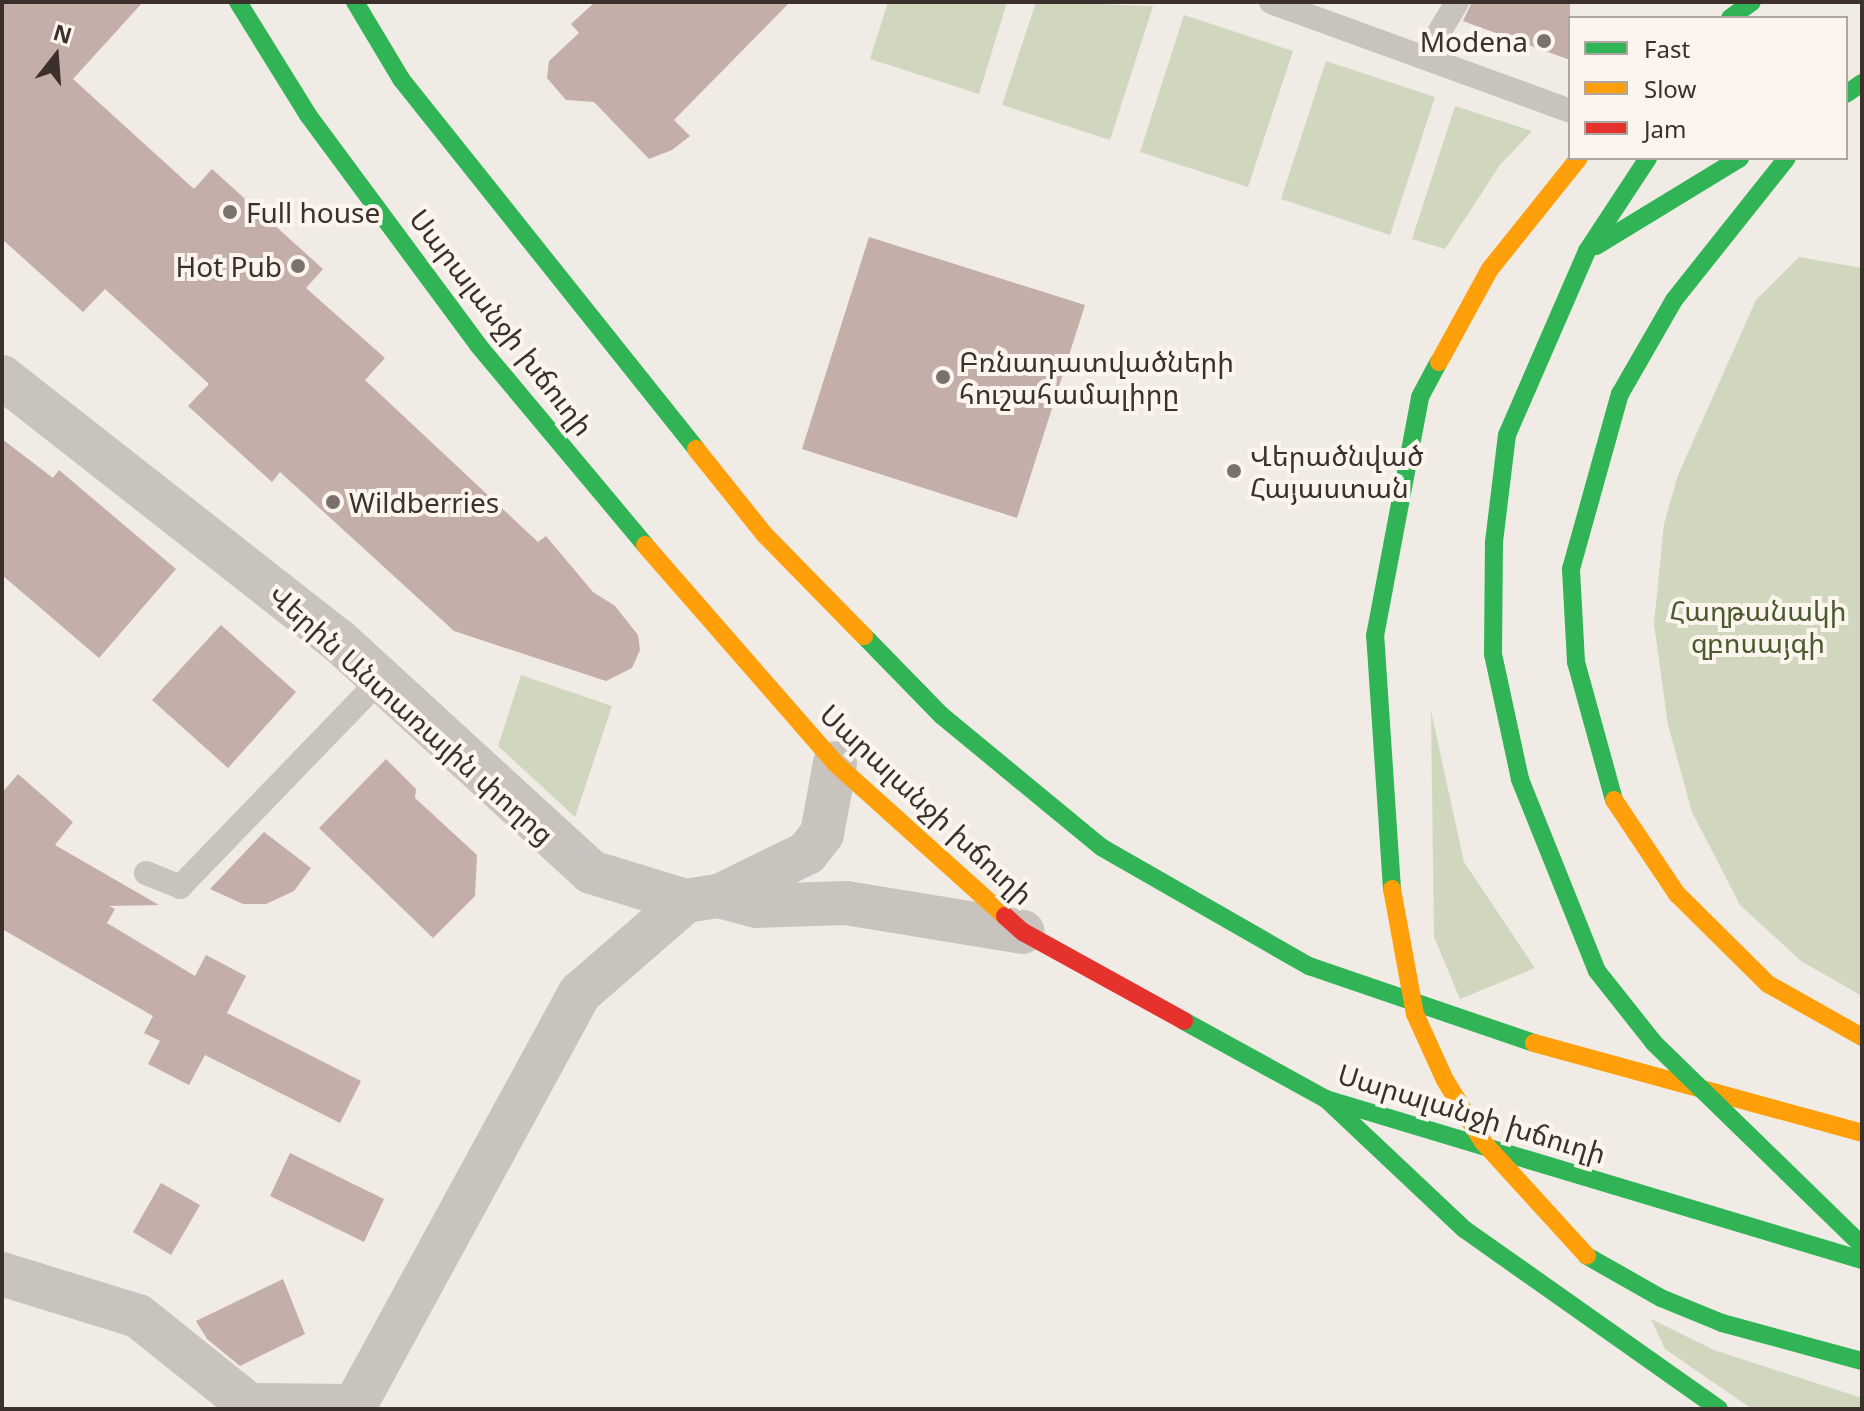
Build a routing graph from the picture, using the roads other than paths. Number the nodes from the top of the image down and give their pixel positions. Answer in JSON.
{"nodes":[{"id":1,"x":238,"y":2,"type":"edge"},
{"id":2,"x":355,"y":2,"type":"edge"},
{"id":3,"x":1271,"y":2,"type":"edge"},
{"id":4,"x":1457,"y":2,"type":"edge"},
{"id":5,"x":1752,"y":2,"type":"edge"},
{"id":6,"x":1733,"y":16,"type":"edge"},
{"id":7,"x":1425,"y":56,"type":"junction"},
{"id":8,"x":1568,"y":110,"type":"edge"},
{"id":9,"x":1577,"y":160,"type":"edge"},
{"id":10,"x":1647,"y":160,"type":"edge"},
{"id":11,"x":1737,"y":160,"type":"edge"},
{"id":12,"x":1785,"y":160,"type":"edge"},
{"id":13,"x":1587,"y":251,"type":"junction"},
{"id":14,"x":2,"y":377,"type":"edge"},
{"id":15,"x":380,"y":680,"type":"junction"},
{"id":16,"x":835,"y":763,"type":"junction"},
{"id":17,"x":146,"y":873,"type":"dead end"},
{"id":18,"x":702,"y":899,"type":"junction"},
{"id":19,"x":1023,"y":932,"type":"junction"},
{"id":20,"x":1862,"y":1037,"type":"edge"},
{"id":21,"x":1326,"y":1099,"type":"junction"},
{"id":22,"x":1862,"y":1133,"type":"edge"},
{"id":23,"x":1862,"y":1245,"type":"edge"},
{"id":24,"x":1862,"y":1260,"type":"edge"},
{"id":25,"x":2,"y":1274,"type":"edge"},
{"id":26,"x":1862,"y":1361,"type":"edge"},
{"id":27,"x":353,"y":1408,"type":"edge"},
{"id":28,"x":1719,"y":1409,"type":"edge"}],
"edges":[{"from":1,"to":16,"type":"main road","name":"Սարալանջի խճուղի"},
{"from":2,"to":22,"type":"main road"},
{"from":3,"to":7,"type":"lane"},
{"from":4,"to":7,"type":"lane"},
{"from":5,"to":6,"type":"main road"},
{"from":7,"to":8,"type":"lane"},
{"from":9,"to":26,"type":"main road","bridge":true},
{"from":10,"to":13,"type":"main road"},
{"from":11,"to":13,"type":"main road"},
{"from":12,"to":20,"type":"main road"},
{"from":13,"to":23,"type":"main road","bridge":true},
{"from":14,"to":15,"type":"street","name":"Վերին Անտառային փողոց"},
{"from":15,"to":17,"type":"lane"},
{"from":15,"to":18,"type":"street","name":"Վերին Անտառային փողոց"},
{"from":16,"to":18,"type":"street"},
{"from":16,"to":19,"type":"main road","name":"Սարալանջի խճուղի"},
{"from":18,"to":19,"type":"street","name":"Վերին Անտառային փողոց"},
{"from":18,"to":27,"type":"street"},
{"from":19,"to":21,"type":"main road","name":"Սարալանջի խճուղի"},
{"from":21,"to":24,"type":"main road","name":"Սարալանջի խճուղի"},
{"from":21,"to":28,"type":"main road"},
{"from":25,"to":27,"type":"street"}]}
